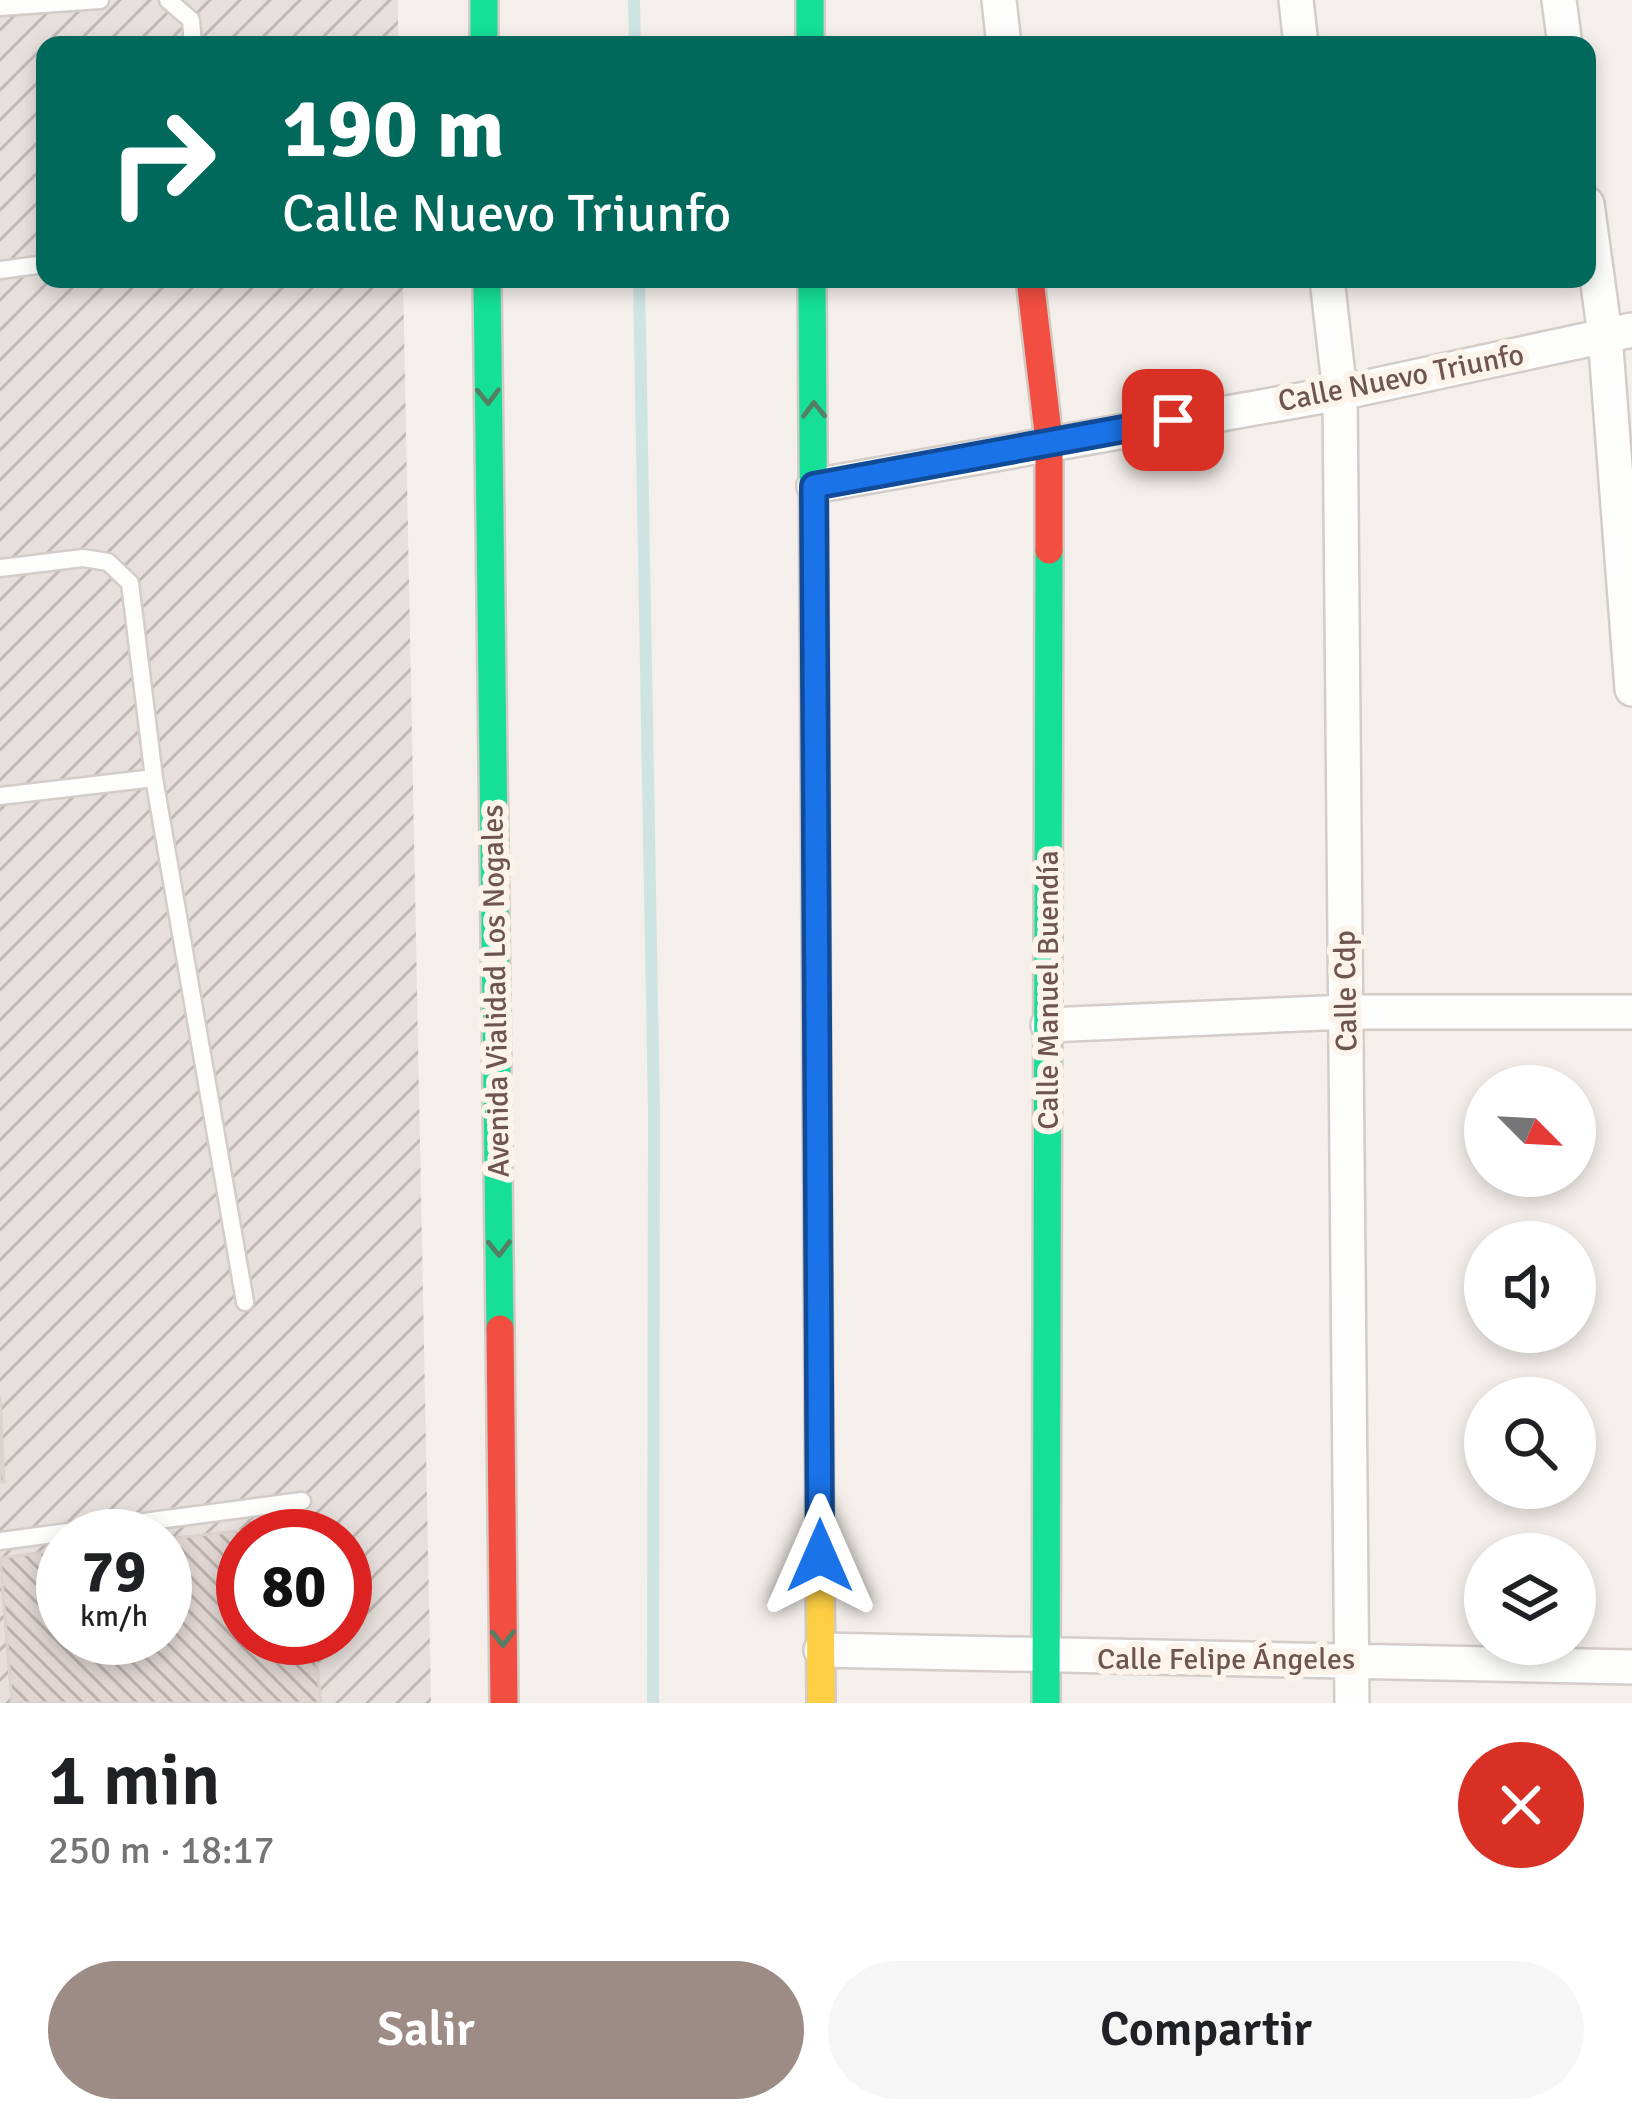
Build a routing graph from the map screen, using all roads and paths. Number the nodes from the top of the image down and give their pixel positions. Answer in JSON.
{"nodes":[{"id":1,"x":100,"y":0,"type":"edge"},
{"id":2,"x":168,"y":0,"type":"edge"},
{"id":3,"x":484,"y":0,"type":"edge"},
{"id":4,"x":810,"y":0,"type":"edge"},
{"id":5,"x":999,"y":0,"type":"edge"},
{"id":6,"x":1296,"y":0,"type":"edge"},
{"id":7,"x":1559,"y":0,"type":"edge"},
{"id":8,"x":0,"y":7,"type":"edge"},
{"id":9,"x":193,"y":36,"type":"edge"},
{"id":10,"x":484,"y":36,"type":"edge"},
{"id":11,"x":810,"y":36,"type":"edge"},
{"id":12,"x":1003,"y":36,"type":"edge"},
{"id":13,"x":1300,"y":36,"type":"edge"},
{"id":14,"x":1564,"y":36,"type":"edge"},
{"id":15,"x":1596,"y":241,"type":"edge"},
{"id":16,"x":36,"y":265,"type":"edge"},
{"id":17,"x":0,"y":270,"type":"edge"},
{"id":18,"x":487,"y":288,"type":"edge"},
{"id":19,"x":812,"y":288,"type":"edge"},
{"id":20,"x":1031,"y":288,"type":"edge"},
{"id":21,"x":1328,"y":288,"type":"edge"},
{"id":22,"x":1618,"y":332,"type":"edge"},
{"id":23,"x":1340,"y":393,"type":"junction"},
{"id":24,"x":1048,"y":441,"type":"junction"},
{"id":25,"x":814,"y":486,"type":"junction"},
{"id":26,"x":0,"y":568,"type":"edge"},
{"id":27,"x":1632,"y":689,"type":"edge"},
{"id":28,"x":154,"y":778,"type":"junction"},
{"id":29,"x":0,"y":796,"type":"edge"},
{"id":30,"x":1347,"y":1012,"type":"junction"},
{"id":31,"x":1632,"y":1012,"type":"edge"},
{"id":32,"x":1048,"y":1025,"type":"junction"},
{"id":33,"x":245,"y":1302,"type":"dead end"},
{"id":34,"x":302,"y":1502,"type":"dead end"},
{"id":35,"x":0,"y":1541,"type":"edge"},
{"id":36,"x":821,"y":1650,"type":"junction"},
{"id":37,"x":1046,"y":1658,"type":"junction"},
{"id":38,"x":1353,"y":1659,"type":"junction"},
{"id":39,"x":1632,"y":1666,"type":"edge"},
{"id":40,"x":504,"y":1703,"type":"edge"},
{"id":41,"x":821,"y":1703,"type":"edge"},
{"id":42,"x":1046,"y":1703,"type":"edge"},
{"id":43,"x":1352,"y":1703,"type":"edge"}],
"edges":[{"from":1,"to":8,"type":"lane"},
{"from":2,"to":9,"type":"lane"},
{"from":3,"to":10,"type":"main road"},
{"from":4,"to":11,"type":"main road"},
{"from":5,"to":12,"type":"street"},
{"from":6,"to":13,"type":"street"},
{"from":7,"to":14,"type":"street"},
{"from":15,"to":22,"type":"street"},
{"from":16,"to":17,"type":"lane"},
{"from":18,"to":40,"type":"main road","name":"Avenida Vialidad Los Nogales","one_way":true},
{"from":25,"to":19,"type":"main road","one_way":true},
{"from":20,"to":24,"type":"main road","name":"Calle Manuel Buendía"},
{"from":21,"to":23,"type":"street","name":"Calle Cdp"},
{"from":22,"to":23,"type":"street","name":"Calle Nuevo Triunfo"},
{"from":22,"to":27,"type":"street"},
{"from":23,"to":24,"type":"street","name":"Calle Nuevo Triunfo"},
{"from":23,"to":30,"type":"street","name":"Calle Cdp"},
{"from":24,"to":25,"type":"street","name":"Calle Nuevo Triunfo"},
{"from":24,"to":32,"type":"main road","name":"Calle Manuel Buendía"},
{"from":25,"to":36,"type":"main road"},
{"from":26,"to":28,"type":"lane"},
{"from":28,"to":29,"type":"lane"},
{"from":28,"to":33,"type":"lane"},
{"from":30,"to":31,"type":"street"},
{"from":30,"to":32,"type":"street"},
{"from":30,"to":38,"type":"street","name":"Calle Cdp"},
{"from":32,"to":37,"type":"main road","name":"Calle Manuel Buendía"},
{"from":34,"to":35,"type":"lane"},
{"from":36,"to":37,"type":"street","name":"Calle Felipe Ángeles"},
{"from":36,"to":41,"type":"main road"},
{"from":37,"to":38,"type":"street","name":"Calle Felipe Ángeles"},
{"from":37,"to":42,"type":"main road","name":"Calle Manuel Buendía"},
{"from":38,"to":39,"type":"street","name":"Calle Felipe Ángeles"},
{"from":38,"to":43,"type":"street","name":"Calle Cdp"}]}
